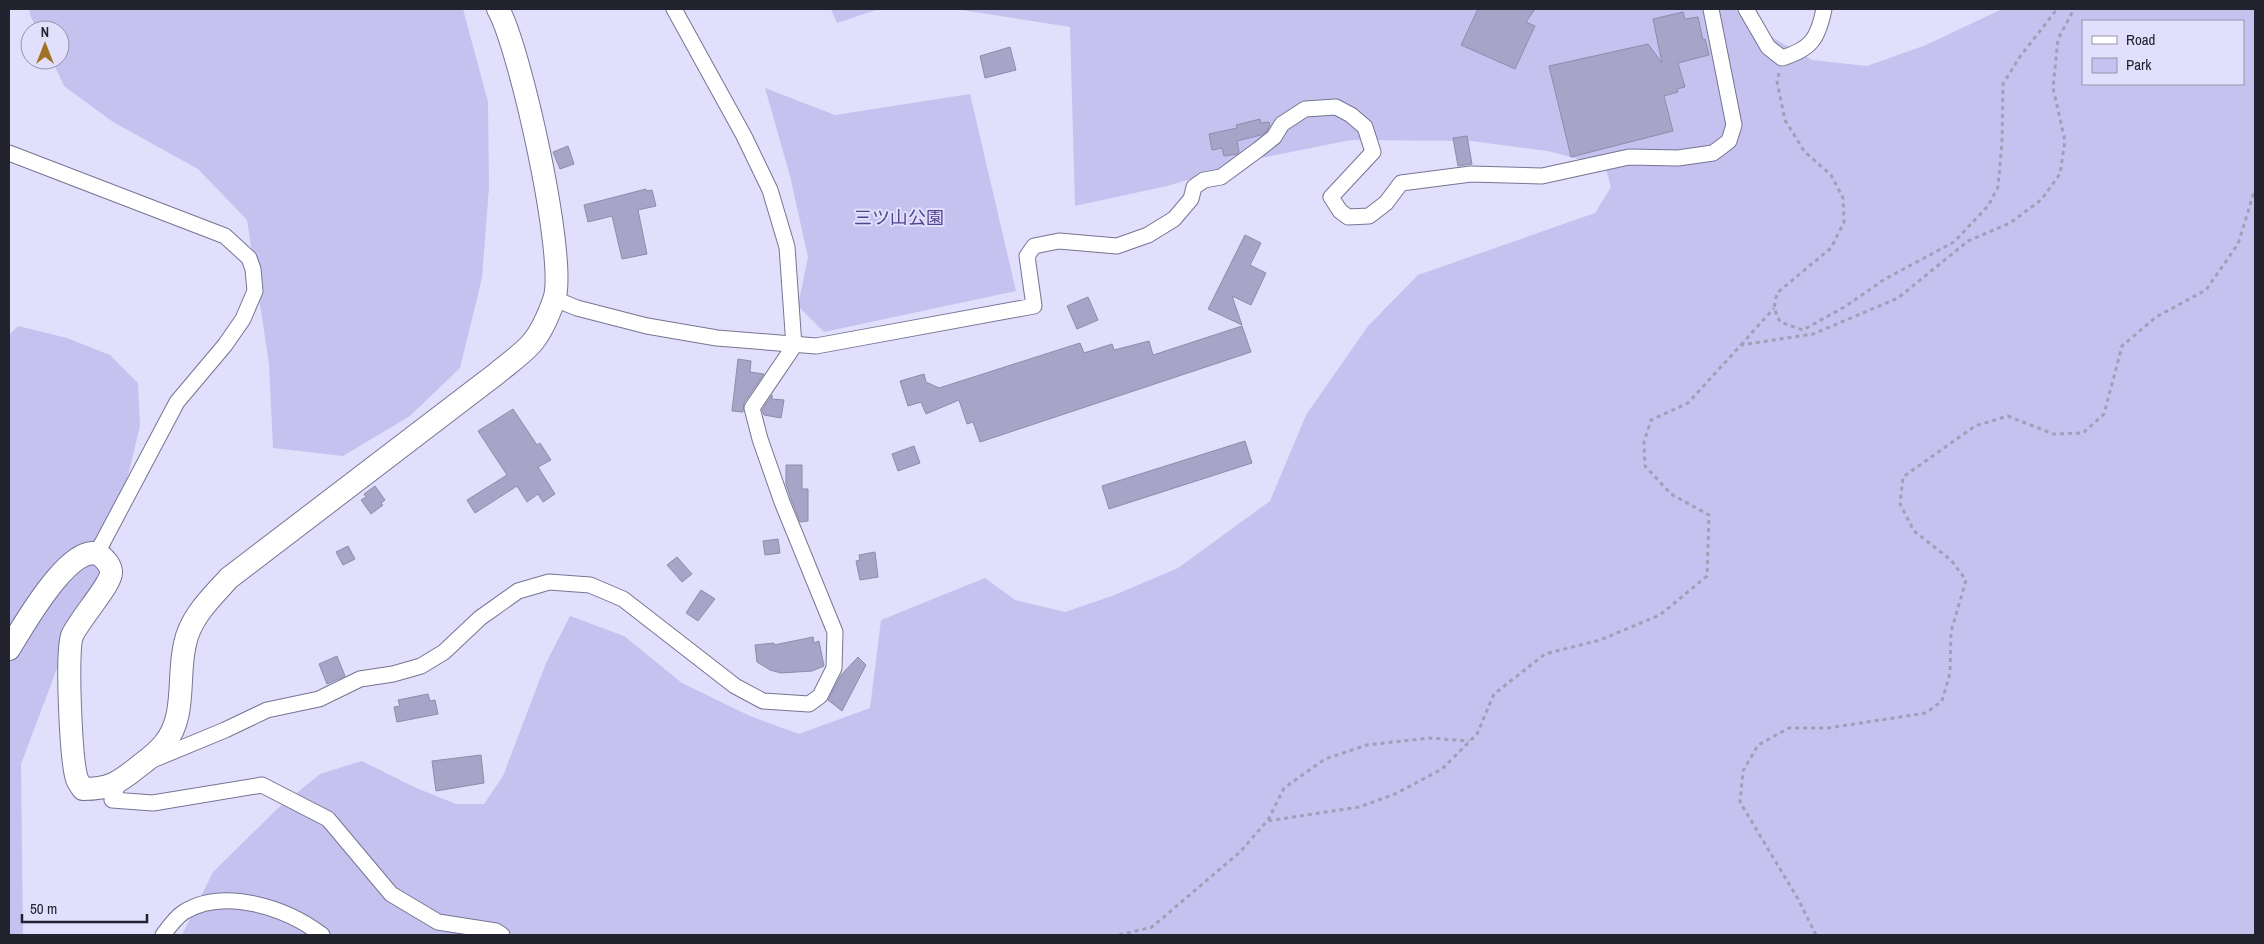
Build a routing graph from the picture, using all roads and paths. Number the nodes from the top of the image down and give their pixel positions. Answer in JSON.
{"nodes":[{"id":1,"x":498,"y":9,"type":"edge"},
{"id":2,"x":674,"y":9,"type":"edge"},
{"id":3,"x":1712,"y":9,"type":"edge"},
{"id":4,"x":1746,"y":9,"type":"edge"},
{"id":5,"x":1824,"y":9,"type":"edge"},
{"id":6,"x":2057,"y":9,"type":"edge"},
{"id":7,"x":2074,"y":9,"type":"edge"},
{"id":8,"x":1782,"y":58,"type":"junction"},
{"id":9,"x":9,"y":153,"type":"edge"},
{"id":10,"x":2255,"y":189,"type":"edge"},
{"id":11,"x":555,"y":299,"type":"junction"},
{"id":12,"x":1774,"y":308,"type":"junction"},
{"id":13,"x":1741,"y":345,"type":"junction"},
{"id":14,"x":794,"y":346,"type":"junction"},
{"id":15,"x":97,"y":554,"type":"junction"},
{"id":16,"x":9,"y":649,"type":"edge"},
{"id":17,"x":1470,"y":741,"type":"junction"},
{"id":18,"x":142,"y":764,"type":"junction"},
{"id":19,"x":118,"y":784,"type":"junction"},
{"id":20,"x":1267,"y":821,"type":"junction"},
{"id":21,"x":162,"y":935,"type":"edge"},
{"id":22,"x":322,"y":935,"type":"edge"},
{"id":23,"x":502,"y":935,"type":"edge"},
{"id":24,"x":1119,"y":935,"type":"edge"},
{"id":25,"x":1816,"y":935,"type":"edge"}],
"edges":[{"from":1,"to":11,"type":"street"},
{"from":2,"to":14,"type":"street"},
{"from":3,"to":14,"type":"street"},
{"from":4,"to":8,"type":"street"},
{"from":5,"to":8,"type":"street"},
{"from":6,"to":12,"type":"path"},
{"from":7,"to":13,"type":"path"},
{"from":8,"to":12,"type":"path"},
{"from":9,"to":15,"type":"street"},
{"from":10,"to":25,"type":"path"},
{"from":11,"to":14,"type":"street"},
{"from":11,"to":18,"type":"street"},
{"from":12,"to":13,"type":"path"},
{"from":13,"to":17,"type":"path"},
{"from":14,"to":18,"type":"street"},
{"from":15,"to":16,"type":"street"},
{"from":15,"to":19,"type":"street"},
{"from":17,"to":20,"type":"path"},
{"from":17,"to":20,"type":"path"},
{"from":18,"to":19,"type":"street"},
{"from":19,"to":23,"type":"street"},
{"from":20,"to":24,"type":"path"},
{"from":21,"to":22,"type":"street"}]}
